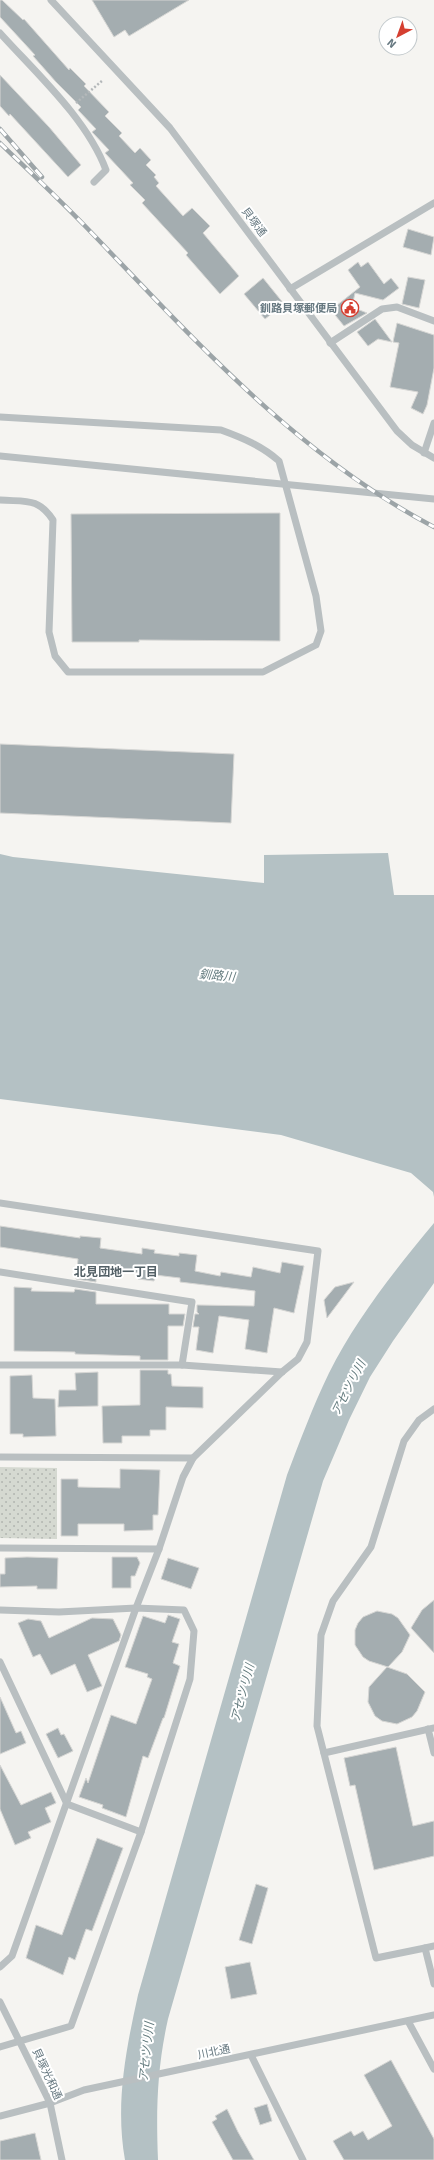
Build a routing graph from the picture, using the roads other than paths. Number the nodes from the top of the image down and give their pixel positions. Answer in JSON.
{"nodes":[{"id":1,"x":51,"y":0,"type":"edge"},
{"id":2,"x":0,"y":33,"type":"edge"},
{"id":3,"x":94,"y":182,"type":"dead end"},
{"id":4,"x":434,"y":203,"type":"edge"},
{"id":5,"x":290,"y":289,"type":"junction"},
{"id":6,"x":434,"y":321,"type":"edge"},
{"id":7,"x":330,"y":343,"type":"junction"},
{"id":8,"x":0,"y":417,"type":"edge"},
{"id":9,"x":434,"y":423,"type":"edge"},
{"id":10,"x":424,"y":453,"type":"junction"},
{"id":11,"x":0,"y":456,"type":"edge"},
{"id":12,"x":434,"y":458,"type":"edge"},
{"id":13,"x":434,"y":499,"type":"edge"},
{"id":14,"x":0,"y":500,"type":"edge"},
{"id":15,"x":0,"y":1203,"type":"edge"},
{"id":16,"x":0,"y":1272,"type":"edge"},
{"id":17,"x":0,"y":1365,"type":"edge"},
{"id":18,"x":182,"y":1365,"type":"junction"},
{"id":19,"x":282,"y":1372,"type":"junction"},
{"id":20,"x":434,"y":1409,"type":"edge"},
{"id":21,"x":0,"y":1457,"type":"edge"},
{"id":22,"x":193,"y":1458,"type":"junction"},
{"id":23,"x":0,"y":1548,"type":"edge"},
{"id":24,"x":159,"y":1549,"type":"junction"},
{"id":25,"x":136,"y":1608,"type":"junction"},
{"id":26,"x":0,"y":1610,"type":"edge"},
{"id":27,"x":0,"y":1662,"type":"edge"},
{"id":28,"x":431,"y":1728,"type":"edge"},
{"id":29,"x":324,"y":1753,"type":"junction"},
{"id":30,"x":434,"y":1753,"type":"edge"},
{"id":31,"x":67,"y":1804,"type":"junction"},
{"id":32,"x":141,"y":1832,"type":"junction"},
{"id":33,"x":434,"y":1946,"type":"edge"},
{"id":34,"x":425,"y":1948,"type":"junction"},
{"id":35,"x":0,"y":1967,"type":"edge"},
{"id":36,"x":434,"y":1984,"type":"edge"},
{"id":37,"x":0,"y":2002,"type":"edge"},
{"id":38,"x":434,"y":2015,"type":"edge"},
{"id":39,"x":408,"y":2021,"type":"junction"},
{"id":40,"x":20,"y":2043,"type":"junction"},
{"id":41,"x":0,"y":2047,"type":"edge"},
{"id":42,"x":250,"y":2055,"type":"junction"},
{"id":43,"x":434,"y":2069,"type":"edge"},
{"id":44,"x":50,"y":2103,"type":"junction"},
{"id":45,"x":0,"y":2116,"type":"edge"},
{"id":46,"x":62,"y":2160,"type":"edge"},
{"id":47,"x":303,"y":2160,"type":"edge"}],
"edges":[{"from":1,"to":5,"type":"street","name":"貝塚通"},
{"from":2,"to":3,"type":"street"},
{"from":4,"to":5,"type":"street"},
{"from":5,"to":7,"type":"street","name":"貝塚通"},
{"from":6,"to":7,"type":"street"},
{"from":7,"to":10,"type":"street","name":"貝塚通"},
{"from":8,"to":14,"type":"street"},
{"from":9,"to":10,"type":"street"},
{"from":10,"to":12,"type":"street","name":"貝塚通"},
{"from":11,"to":13,"type":"street"},
{"from":15,"to":19,"type":"street"},
{"from":16,"to":18,"type":"street"},
{"from":17,"to":18,"type":"street"},
{"from":18,"to":19,"type":"street"},
{"from":19,"to":22,"type":"street"},
{"from":20,"to":29,"type":"street"},
{"from":21,"to":22,"type":"street"},
{"from":22,"to":24,"type":"street"},
{"from":23,"to":24,"type":"street"},
{"from":24,"to":25,"type":"street"},
{"from":25,"to":26,"type":"street"},
{"from":25,"to":31,"type":"street"},
{"from":25,"to":32,"type":"street"},
{"from":27,"to":31,"type":"street"},
{"from":28,"to":29,"type":"street"},
{"from":28,"to":30,"type":"street"},
{"from":29,"to":34,"type":"street"},
{"from":31,"to":32,"type":"street"},
{"from":31,"to":35,"type":"street"},
{"from":32,"to":40,"type":"street"},
{"from":33,"to":34,"type":"street"},
{"from":34,"to":36,"type":"street"},
{"from":37,"to":40,"type":"street","name":"貝塚光和通"},
{"from":38,"to":39,"type":"street","name":"川北通"},
{"from":39,"to":42,"type":"street","name":"川北通"},
{"from":39,"to":43,"type":"street"},
{"from":40,"to":41,"type":"street"},
{"from":40,"to":44,"type":"street","name":"貝塚光和通"},
{"from":42,"to":44,"type":"street","name":"川北通"},
{"from":42,"to":47,"type":"street"},
{"from":44,"to":45,"type":"street","name":"川北通"},
{"from":44,"to":46,"type":"street","name":"貝塚光和通"}]}
